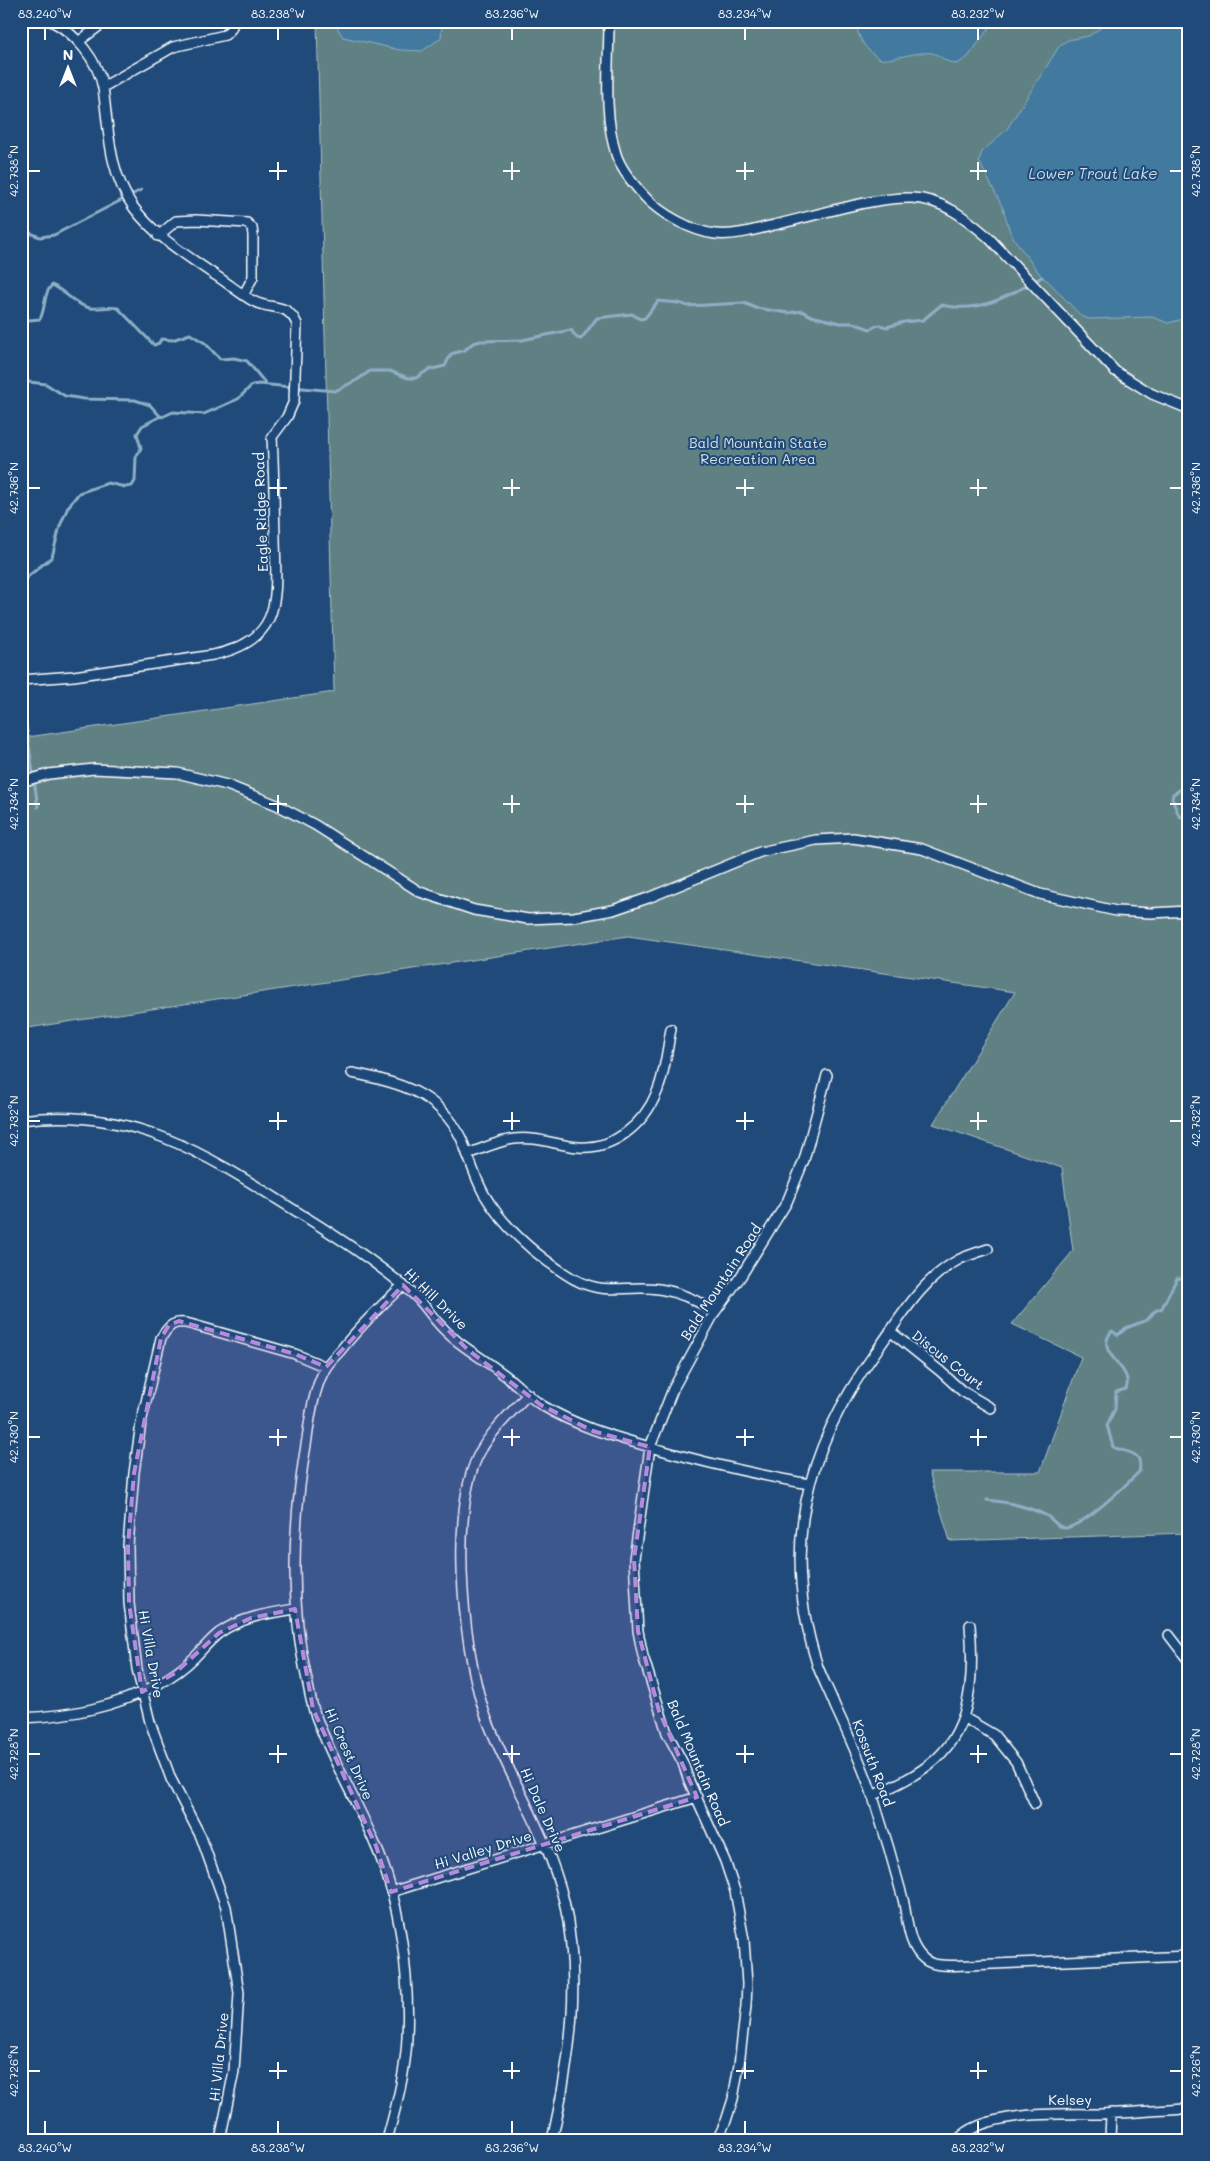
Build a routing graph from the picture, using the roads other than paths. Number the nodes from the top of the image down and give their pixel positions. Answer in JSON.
{"nodes":[{"id":1,"x":51,"y":21,"type":"edge"},
{"id":2,"x":106,"y":21,"type":"edge"},
{"id":3,"x":234,"y":21,"type":"edge"},
{"id":4,"x":609,"y":21,"type":"edge"},
{"id":5,"x":93,"y":25,"type":"edge"},
{"id":6,"x":78,"y":42,"type":"junction"},
{"id":7,"x":103,"y":87,"type":"junction"},
{"id":8,"x":158,"y":236,"type":"junction"},
{"id":9,"x":244,"y":294,"type":"junction"},
{"id":10,"x":1189,"y":409,"type":"edge"},
{"id":11,"x":21,"y":680,"type":"edge"},
{"id":12,"x":21,"y":782,"type":"edge"},
{"id":13,"x":1189,"y":911,"type":"edge"},
{"id":14,"x":671,"y":1029,"type":"dead end"},
{"id":15,"x":352,"y":1073,"type":"dead end"},
{"id":16,"x":827,"y":1075,"type":"dead end"},
{"id":17,"x":21,"y":1120,"type":"edge"},
{"id":18,"x":466,"y":1154,"type":"junction"},
{"id":19,"x":988,"y":1249,"type":"dead end"},
{"id":20,"x":403,"y":1285,"type":"junction"},
{"id":21,"x":715,"y":1312,"type":"junction"},
{"id":22,"x":890,"y":1331,"type":"junction"},
{"id":23,"x":326,"y":1367,"type":"junction"},
{"id":24,"x":528,"y":1394,"type":"junction"},
{"id":25,"x":991,"y":1408,"type":"dead end"},
{"id":26,"x":650,"y":1447,"type":"junction"},
{"id":27,"x":809,"y":1484,"type":"junction"},
{"id":28,"x":296,"y":1609,"type":"junction"},
{"id":29,"x":970,"y":1625,"type":"dead end"},
{"id":30,"x":1169,"y":1635,"type":"dead end"},
{"id":31,"x":1189,"y":1661,"type":"edge"},
{"id":32,"x":142,"y":1692,"type":"junction"},
{"id":33,"x":963,"y":1716,"type":"junction"},
{"id":34,"x":21,"y":1718,"type":"edge"},
{"id":35,"x":872,"y":1796,"type":"junction"},
{"id":36,"x":697,"y":1797,"type":"junction"},
{"id":37,"x":1035,"y":1804,"type":"dead end"},
{"id":38,"x":545,"y":1845,"type":"junction"},
{"id":39,"x":391,"y":1892,"type":"junction"},
{"id":40,"x":1189,"y":1956,"type":"edge"},
{"id":41,"x":1189,"y":2109,"type":"edge"},
{"id":42,"x":1111,"y":2113,"type":"junction"},
{"id":43,"x":220,"y":2140,"type":"edge"},
{"id":44,"x":387,"y":2140,"type":"edge"},
{"id":45,"x":552,"y":2140,"type":"edge"},
{"id":46,"x":717,"y":2140,"type":"edge"},
{"id":47,"x":958,"y":2140,"type":"edge"},
{"id":48,"x":1110,"y":2140,"type":"edge"}],
"edges":[{"from":1,"to":6,"type":"street","name":"Eagle Ridge Road"},
{"from":2,"to":5,"type":"street"},
{"from":3,"to":7,"type":"street"},
{"from":4,"to":10,"type":"street"},
{"from":5,"to":6,"type":"street"},
{"from":6,"to":7,"type":"street","name":"Eagle Ridge Road"},
{"from":7,"to":8,"type":"street","name":"Eagle Ridge Road"},
{"from":8,"to":9,"type":"street","name":"Eagle Ridge Road"},
{"from":8,"to":9,"type":"street"},
{"from":9,"to":11,"type":"street","name":"Eagle Ridge Road"},
{"from":12,"to":13,"type":"street"},
{"from":14,"to":18,"type":"street"},
{"from":15,"to":18,"type":"street"},
{"from":16,"to":21,"type":"street","name":"Bald Mountain Road"},
{"from":17,"to":20,"type":"street","name":"Hi Hill Drive"},
{"from":18,"to":21,"type":"street"},
{"from":19,"to":22,"type":"street","name":"Kossuth Road"},
{"from":20,"to":23,"type":"street","name":"Hi Crest Drive"},
{"from":20,"to":24,"type":"street","name":"Hi Hill Drive"},
{"from":21,"to":26,"type":"street","name":"Bald Mountain Road"},
{"from":22,"to":25,"type":"street","name":"Discus Court"},
{"from":22,"to":27,"type":"street","name":"Kossuth Road"},
{"from":23,"to":28,"type":"street","name":"Hi Crest Drive"},
{"from":23,"to":32,"type":"street","name":"Hi Villa Drive"},
{"from":24,"to":26,"type":"street","name":"Hi Hill Drive"},
{"from":24,"to":38,"type":"street","name":"Hi Dale Drive"},
{"from":26,"to":27,"type":"street","name":"Hi Hill Drive"},
{"from":26,"to":36,"type":"street","name":"Bald Mountain Road"},
{"from":27,"to":35,"type":"street","name":"Kossuth Road"},
{"from":28,"to":32,"type":"street"},
{"from":28,"to":39,"type":"street","name":"Hi Crest Drive"},
{"from":29,"to":33,"type":"street"},
{"from":30,"to":31,"type":"street"},
{"from":32,"to":34,"type":"street"},
{"from":32,"to":43,"type":"street","name":"Hi Villa Drive"},
{"from":33,"to":35,"type":"street"},
{"from":33,"to":37,"type":"street"},
{"from":35,"to":40,"type":"street","name":"Kossuth Road"},
{"from":36,"to":38,"type":"street","name":"Hi Valley Drive"},
{"from":36,"to":46,"type":"street","name":"Bald Mountain Road"},
{"from":38,"to":39,"type":"street","name":"Hi Valley Drive"},
{"from":38,"to":45,"type":"street","name":"Hi Dale Drive"},
{"from":39,"to":44,"type":"street","name":"Hi Crest Drive"},
{"from":41,"to":42,"type":"street","name":"Kelsey"},
{"from":42,"to":47,"type":"street","name":"Kelsey"},
{"from":42,"to":48,"type":"street"}]}
